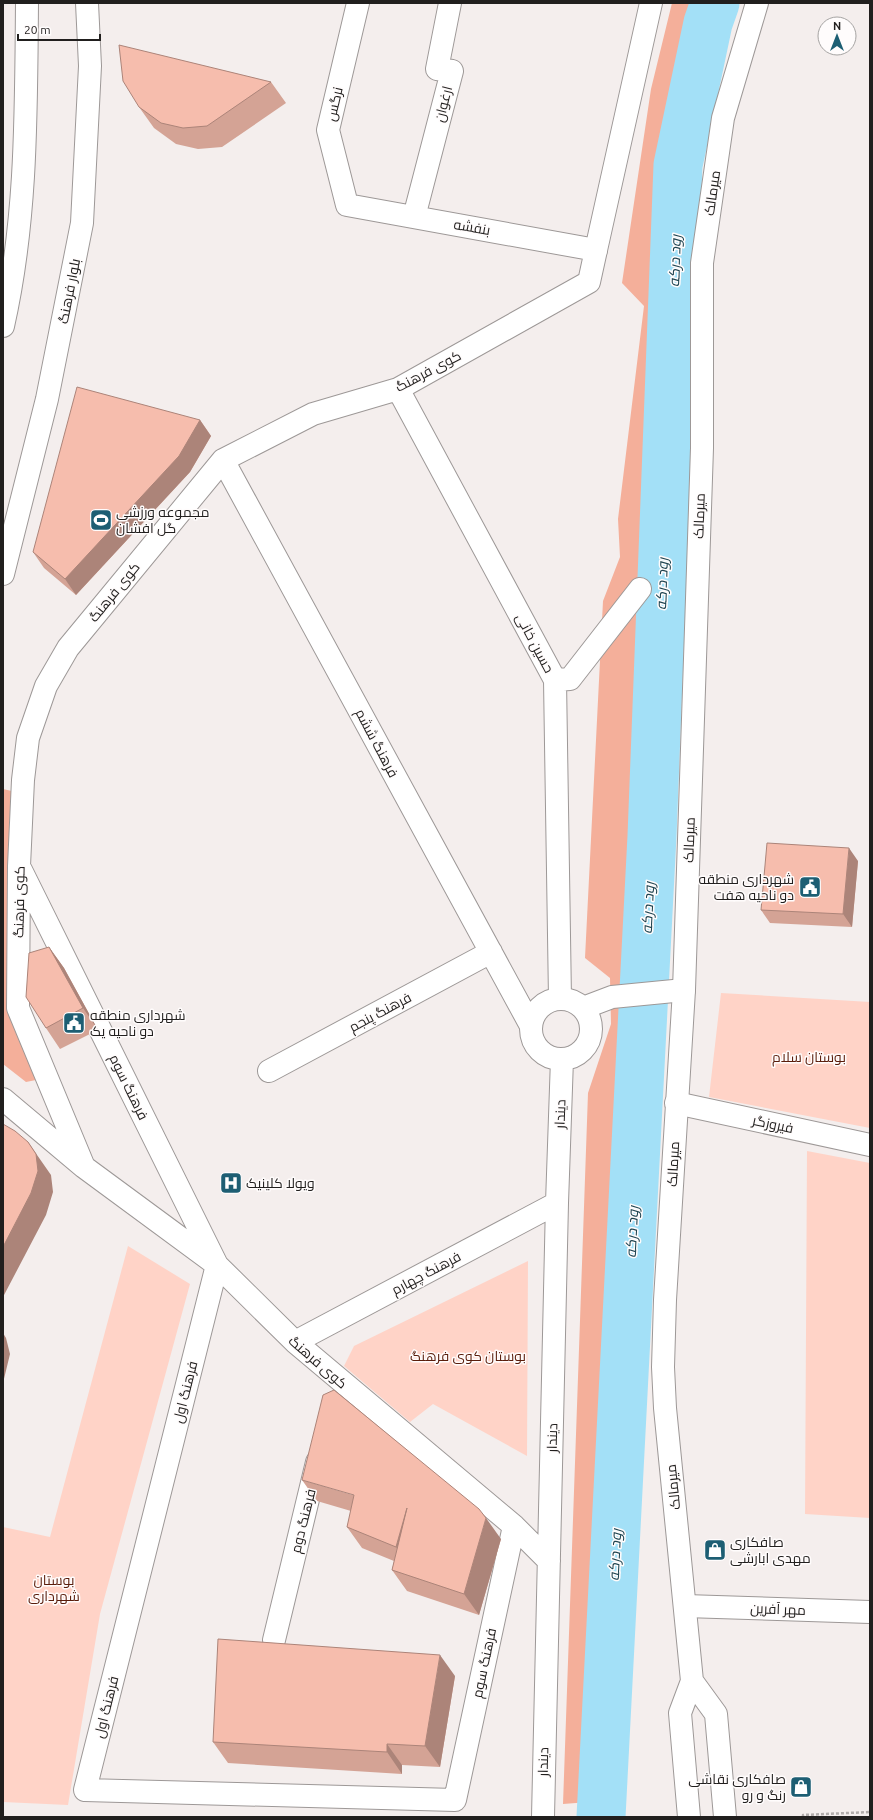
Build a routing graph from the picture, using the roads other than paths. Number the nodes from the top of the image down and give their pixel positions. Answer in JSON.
{"nodes":[{"id":1,"x":27,"y":3,"type":"edge"},
{"id":2,"x":87,"y":3,"type":"edge"},
{"id":3,"x":358,"y":3,"type":"edge"},
{"id":4,"x":450,"y":3,"type":"edge"},
{"id":5,"x":652,"y":3,"type":"edge"},
{"id":6,"x":757,"y":3,"type":"edge"},
{"id":7,"x":346,"y":205,"type":"joint"},
{"id":8,"x":414,"y":216,"type":"junction"},
{"id":9,"x":596,"y":250,"type":"junction"},
{"id":10,"x":3,"y":326,"type":"edge"},
{"id":11,"x":398,"y":389,"type":"junction"},
{"id":12,"x":223,"y":460,"type":"junction"},
{"id":13,"x":3,"y":574,"type":"edge"},
{"id":14,"x":640,"y":589,"type":"dead end"},
{"id":15,"x":555,"y":680,"type":"junction"},
{"id":16,"x":20,"y":866,"type":"junction"},
{"id":17,"x":491,"y":952,"type":"junction"},
{"id":18,"x":684,"y":990,"type":"junction"},
{"id":19,"x":560,"y":999,"type":"junction"},
{"id":20,"x":583,"y":1008,"type":"junction"},
{"id":21,"x":531,"y":1026,"type":"junction"},
{"id":22,"x":562,"y":1059,"type":"junction"},
{"id":23,"x":269,"y":1071,"type":"dead end"},
{"id":24,"x":3,"y":1099,"type":"edge"},
{"id":25,"x":676,"y":1103,"type":"junction"},
{"id":26,"x":870,"y":1145,"type":"edge"},
{"id":27,"x":84,"y":1167,"type":"junction"},
{"id":28,"x":557,"y":1203,"type":"junction"},
{"id":29,"x":217,"y":1265,"type":"junction"},
{"id":30,"x":295,"y":1342,"type":"junction"},
{"id":31,"x":338,"y":1379,"type":"junction"},
{"id":32,"x":332,"y":1402,"type":"edge"},
{"id":33,"x":323,"y":1441,"type":"edge"},
{"id":34,"x":514,"y":1526,"type":"junction"},
{"id":35,"x":549,"y":1561,"type":"junction"},
{"id":36,"x":685,"y":1606,"type":"junction"},
{"id":37,"x":870,"y":1612,"type":"edge"},
{"id":38,"x":274,"y":1640,"type":"dead end"},
{"id":39,"x":692,"y":1681,"type":"junction"},
{"id":40,"x":455,"y":1800,"type":"joint"},
{"id":41,"x":543,"y":1817,"type":"edge"},
{"id":42,"x":689,"y":1817,"type":"edge"},
{"id":43,"x":725,"y":1817,"type":"edge"}],
"edges":[{"from":1,"to":10,"type":"street"},
{"from":2,"to":13,"type":"street","name":"بلوار فرهنگ"},
{"from":3,"to":7,"type":"street","name":"نرگس"},
{"from":4,"to":8,"type":"street","name":"ارغوان"},
{"from":5,"to":9,"type":"street"},
{"from":6,"to":18,"type":"street","name":"میرمالک"},
{"from":7,"to":8,"type":"street","name":"بنفشه"},
{"from":8,"to":9,"type":"street","name":"بنفشه"},
{"from":9,"to":11,"type":"street","name":"کوی فرهنگ"},
{"from":11,"to":12,"type":"street","name":"کوی فرهنگ"},
{"from":11,"to":15,"type":"street","name":"حسین خانی"},
{"from":12,"to":16,"type":"street","name":"کوی فرهنگ"},
{"from":12,"to":17,"type":"street","name":"فرهنگ ششم"},
{"from":14,"to":15,"type":"street"},
{"from":15,"to":19,"type":"street","name":"حسین خانی"},
{"from":16,"to":27,"type":"street","name":"کوی فرهنگ"},
{"from":16,"to":29,"type":"street","name":"فرهنگ سوم"},
{"from":17,"to":21,"type":"street","name":"فرهنگ ششم"},
{"from":17,"to":23,"type":"street","name":"فرهنگ پنجم"},
{"from":18,"to":20,"type":"street"},
{"from":18,"to":25,"type":"street","name":"میرمالک"},
{"from":19,"to":20,"type":"street"},
{"from":19,"to":21,"type":"street"},
{"from":20,"to":22,"type":"street"},
{"from":21,"to":22,"type":"street"},
{"from":22,"to":28,"type":"street","name":"دیندار"},
{"from":24,"to":27,"type":"street","name":"کوی فرهنگ"},
{"from":25,"to":26,"type":"street","name":"فیروزگر"},
{"from":25,"to":36,"type":"street","name":"میرمالک"},
{"from":27,"to":29,"type":"street","name":"کوی فرهنگ"},
{"from":28,"to":30,"type":"street","name":"فرهنگ چهارم"},
{"from":28,"to":35,"type":"street","name":"دیندار"},
{"from":29,"to":30,"type":"street","name":"کوی فرهنگ"},
{"from":29,"to":40,"type":"street","name":"فرهنگ اول"},
{"from":30,"to":31,"type":"street","name":"کوی فرهنگ"},
{"from":31,"to":32,"type":"street"},
{"from":31,"to":34,"type":"street","name":"کوی فرهنگ"},
{"from":33,"to":38,"type":"street","name":"فرهنگ دوم"},
{"from":34,"to":35,"type":"street","name":"کوی فرهنگ"},
{"from":34,"to":40,"type":"street","name":"فرهنگ سوم"},
{"from":35,"to":41,"type":"street","name":"دیندار"},
{"from":36,"to":37,"type":"street","name":"مهر آفرین"},
{"from":36,"to":39,"type":"street","name":"میرمالک"},
{"from":39,"to":42,"type":"street","name":"میرمالک"},
{"from":39,"to":43,"type":"street"}]}
